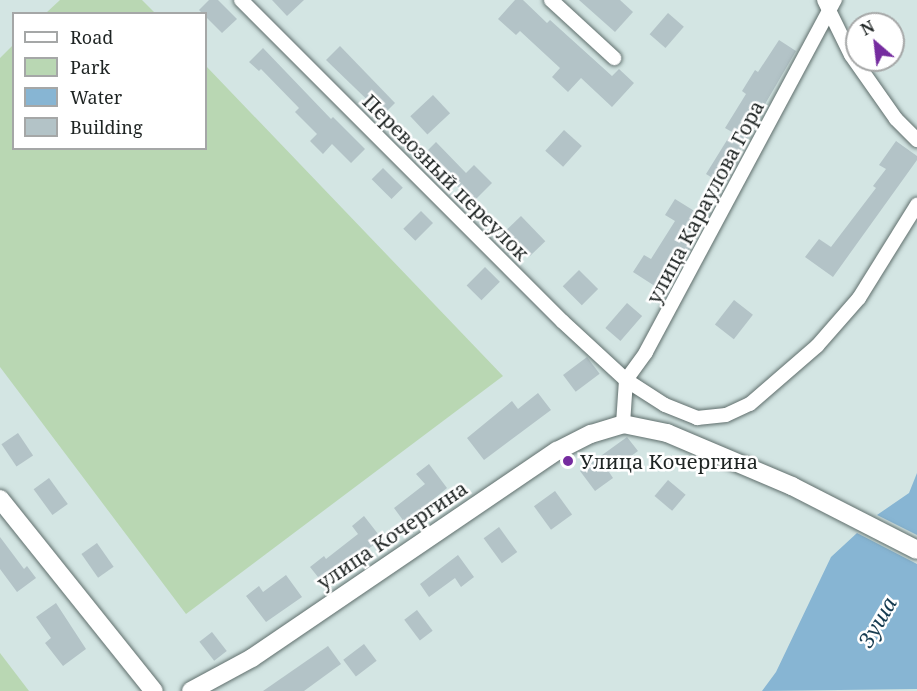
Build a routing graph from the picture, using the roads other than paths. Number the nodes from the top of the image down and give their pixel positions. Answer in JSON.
{"nodes":[{"id":1,"x":241,"y":0,"type":"edge"},
{"id":2,"x":551,"y":0,"type":"edge"},
{"id":3,"x":829,"y":4,"type":"edge"},
{"id":4,"x":614,"y":58,"type":"dead end"},
{"id":5,"x":917,"y":140,"type":"edge"},
{"id":6,"x":917,"y":204,"type":"edge"},
{"id":7,"x":626,"y":380,"type":"junction"},
{"id":8,"x":623,"y":424,"type":"junction"},
{"id":9,"x":0,"y":499,"type":"edge"},
{"id":10,"x":917,"y":550,"type":"edge"},
{"id":11,"x":154,"y":691,"type":"edge"},
{"id":12,"x":191,"y":691,"type":"edge"}],
"edges":[{"from":1,"to":7,"type":"street","name":"Перевозный переулок"},
{"from":2,"to":4,"type":"street"},
{"from":3,"to":5,"type":"street"},
{"from":3,"to":7,"type":"street","name":"улица Караулова Гора"},
{"from":6,"to":7,"type":"street","name":"Перевозный переулок"},
{"from":7,"to":8,"type":"street","name":"улица Караулова Гора"},
{"from":8,"to":10,"type":"main road"},
{"from":8,"to":12,"type":"main road","name":"улица Кочергина"},
{"from":9,"to":11,"type":"main road"}]}
